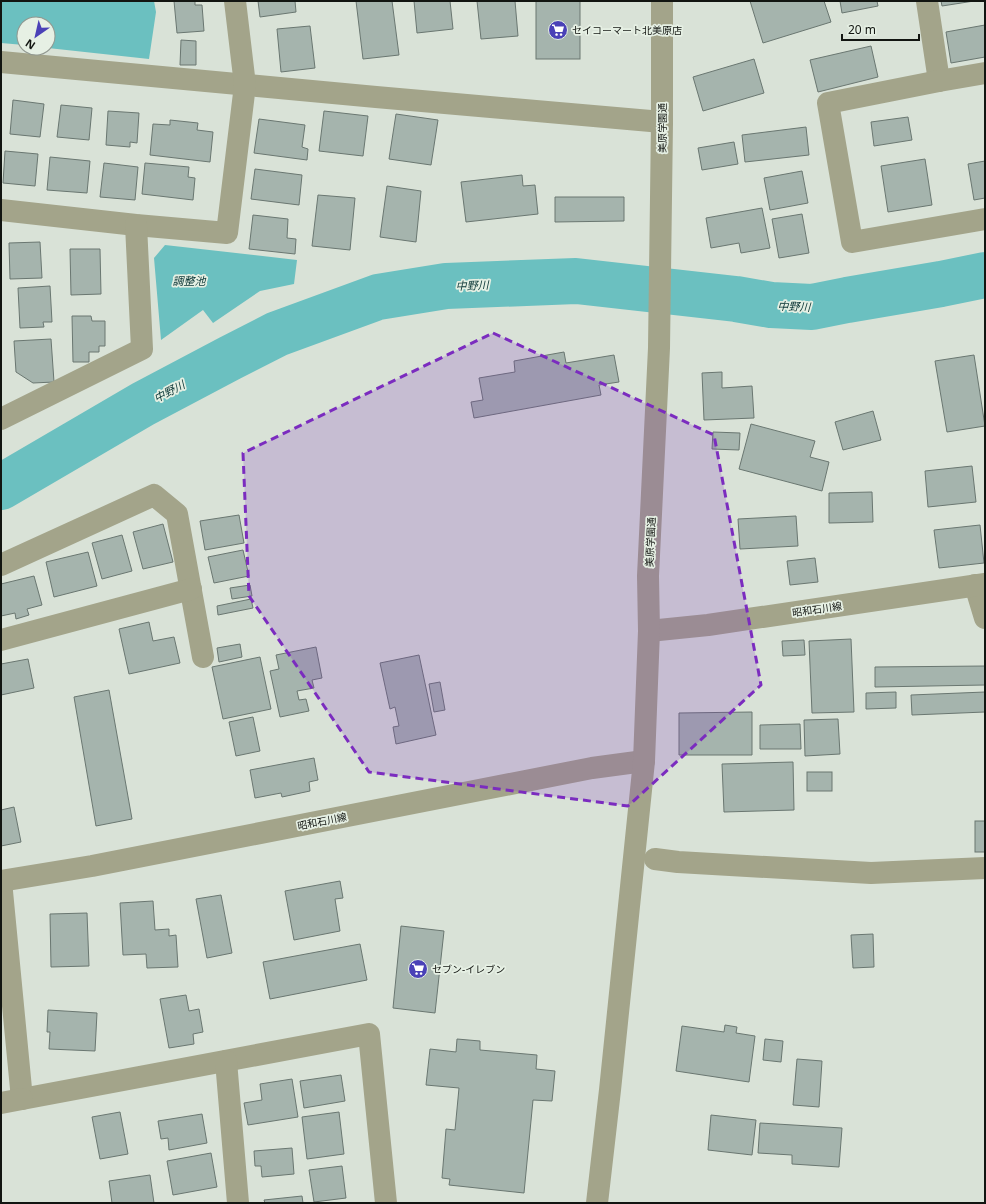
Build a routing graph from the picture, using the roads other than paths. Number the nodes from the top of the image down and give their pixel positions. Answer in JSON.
{"nodes":[{"id":1,"x":235,"y":1,"type":"edge"},
{"id":2,"x":662,"y":1,"type":"edge"},
{"id":3,"x":927,"y":1,"type":"edge"},
{"id":4,"x":1,"y":62,"type":"edge"},
{"id":5,"x":985,"y":73,"type":"edge"},
{"id":6,"x":939,"y":81,"type":"junction"},
{"id":7,"x":245,"y":85,"type":"junction"},
{"id":8,"x":662,"y":122,"type":"junction"},
{"id":9,"x":1,"y":210,"type":"edge"},
{"id":10,"x":985,"y":219,"type":"edge"},
{"id":11,"x":136,"y":225,"type":"junction"},
{"id":12,"x":1,"y":419,"type":"edge"},
{"id":13,"x":1,"y":565,"type":"edge"},
{"id":14,"x":980,"y":585,"type":"edge"},
{"id":15,"x":191,"y":589,"type":"junction"},
{"id":16,"x":985,"y":618,"type":"edge"},
{"id":17,"x":649,"y":631,"type":"junction"},
{"id":18,"x":1,"y":640,"type":"edge"},
{"id":19,"x":203,"y":657,"type":"dead end"},
{"id":20,"x":644,"y":761,"type":"junction"},
{"id":21,"x":655,"y":859,"type":"dead end"},
{"id":22,"x":985,"y":868,"type":"edge"},
{"id":23,"x":1,"y":881,"type":"edge"},
{"id":24,"x":226,"y":1061,"type":"junction"},
{"id":25,"x":22,"y":1099,"type":"junction"},
{"id":26,"x":1,"y":1103,"type":"edge"},
{"id":27,"x":238,"y":1203,"type":"edge"},
{"id":28,"x":386,"y":1203,"type":"edge"},
{"id":29,"x":597,"y":1203,"type":"edge"}],
"edges":[{"from":1,"to":7,"type":"street"},
{"from":2,"to":8,"type":"street","name":"美原学園通"},
{"from":3,"to":6,"type":"street"},
{"from":4,"to":7,"type":"street"},
{"from":5,"to":6,"type":"street"},
{"from":6,"to":10,"type":"street"},
{"from":7,"to":8,"type":"street"},
{"from":7,"to":11,"type":"street"},
{"from":8,"to":17,"type":"street","name":"美原学園通"},
{"from":9,"to":11,"type":"street"},
{"from":11,"to":12,"type":"street"},
{"from":13,"to":15,"type":"street"},
{"from":14,"to":16,"type":"street"},
{"from":14,"to":17,"type":"street","name":"昭和石川線"},
{"from":15,"to":18,"type":"street"},
{"from":15,"to":19,"type":"street"},
{"from":17,"to":20,"type":"street","name":"美原学園通"},
{"from":20,"to":23,"type":"street","name":"昭和石川線"},
{"from":20,"to":29,"type":"street","name":"美原学園通"},
{"from":21,"to":22,"type":"street"},
{"from":23,"to":25,"type":"street"},
{"from":24,"to":25,"type":"street"},
{"from":24,"to":27,"type":"street"},
{"from":24,"to":28,"type":"street"},
{"from":25,"to":26,"type":"street"}]}
